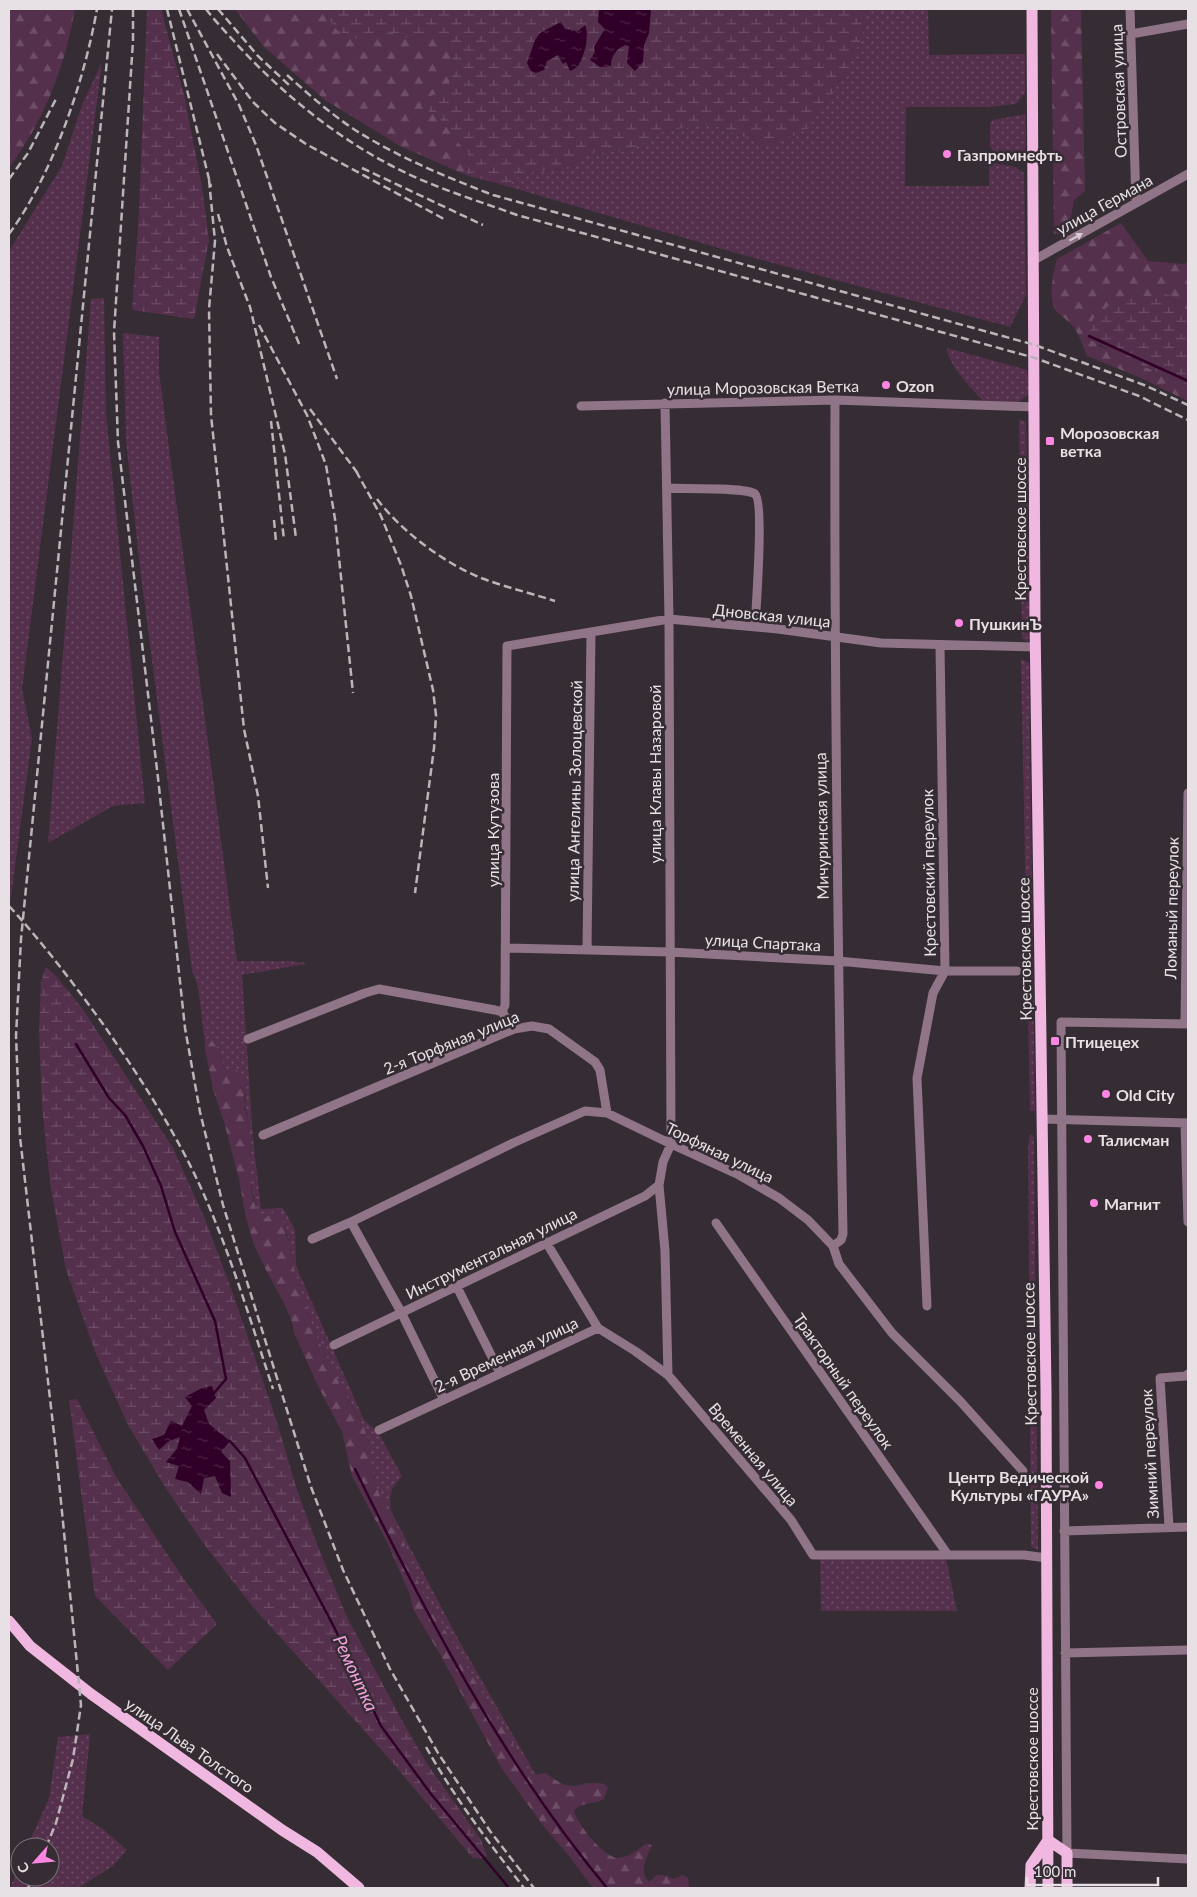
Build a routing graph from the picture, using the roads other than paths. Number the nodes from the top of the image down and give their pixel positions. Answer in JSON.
{"nodes":[{"id":1,"x":1032,"y":9,"type":"edge"},
{"id":2,"x":1130,"y":9,"type":"edge"},
{"id":3,"x":1188,"y":24,"type":"edge"},
{"id":4,"x":1132,"y":34,"type":"junction"},
{"id":5,"x":1188,"y":174,"type":"edge"},
{"id":6,"x":1136,"y":203,"type":"junction"},
{"id":7,"x":1034,"y":260,"type":"junction"},
{"id":8,"x":835,"y":400,"type":"junction"},
{"id":9,"x":665,"y":403,"type":"junction"},
{"id":10,"x":581,"y":406,"type":"dead end"},
{"id":11,"x":1034,"y":407,"type":"junction"},
{"id":12,"x":667,"y":488,"type":"junction"},
{"id":13,"x":669,"y":619,"type":"junction"},
{"id":14,"x":755,"y":627,"type":"junction"},
{"id":15,"x":591,"y":632,"type":"junction"},
{"id":16,"x":834,"y":637,"type":"junction"},
{"id":17,"x":940,"y":645,"type":"junction"},
{"id":18,"x":507,"y":646,"type":"joint"},
{"id":19,"x":1036,"y":647,"type":"junction"},
{"id":20,"x":1188,"y":793,"type":"edge"},
{"id":21,"x":506,"y":948,"type":"junction"},
{"id":22,"x":587,"y":950,"type":"junction"},
{"id":23,"x":670,"y":952,"type":"junction"},
{"id":24,"x":838,"y":961,"type":"junction"},
{"id":25,"x":945,"y":971,"type":"junction"},
{"id":26,"x":1017,"y":971,"type":"dead end"},
{"id":27,"x":502,"y":1012,"type":"junction"},
{"id":28,"x":1186,"y":1023,"type":"edge"},
{"id":29,"x":514,"y":1029,"type":"junction"},
{"id":30,"x":248,"y":1039,"type":"dead end"},
{"id":31,"x":607,"y":1113,"type":"junction"},
{"id":32,"x":1062,"y":1118,"type":"junction"},
{"id":33,"x":1042,"y":1119,"type":"junction"},
{"id":34,"x":1187,"y":1123,"type":"edge"},
{"id":35,"x":263,"y":1135,"type":"dead end"},
{"id":36,"x":671,"y":1144,"type":"junction"},
{"id":37,"x":659,"y":1185,"type":"junction"},
{"id":38,"x":351,"y":1222,"type":"junction"},
{"id":39,"x":1188,"y":1222,"type":"edge"},
{"id":40,"x":716,"y":1224,"type":"dead end"},
{"id":41,"x":312,"y":1239,"type":"dead end"},
{"id":42,"x":546,"y":1242,"type":"junction"},
{"id":43,"x":833,"y":1246,"type":"junction"},
{"id":44,"x":456,"y":1286,"type":"junction"},
{"id":45,"x":927,"y":1306,"type":"dead end"},
{"id":46,"x":401,"y":1312,"type":"junction"},
{"id":47,"x":598,"y":1328,"type":"junction"},
{"id":48,"x":334,"y":1345,"type":"dead end"},
{"id":49,"x":500,"y":1373,"type":"junction"},
{"id":50,"x":1188,"y":1374,"type":"edge"},
{"id":51,"x":668,"y":1375,"type":"junction"},
{"id":52,"x":444,"y":1400,"type":"junction"},
{"id":53,"x":379,"y":1430,"type":"dead end"},
{"id":54,"x":1023,"y":1472,"type":"dead end"},
{"id":55,"x":1169,"y":1527,"type":"junction"},
{"id":56,"x":1188,"y":1527,"type":"edge"},
{"id":57,"x":1064,"y":1531,"type":"junction"},
{"id":58,"x":948,"y":1555,"type":"junction"},
{"id":59,"x":1047,"y":1558,"type":"junction"},
{"id":60,"x":9,"y":1621,"type":"edge"},
{"id":61,"x":1188,"y":1650,"type":"edge"},
{"id":62,"x":1065,"y":1653,"type":"junction"},
{"id":63,"x":1048,"y":1840,"type":"junction"},
{"id":64,"x":1067,"y":1854,"type":"junction"},
{"id":65,"x":1188,"y":1859,"type":"edge"},
{"id":66,"x":359,"y":1888,"type":"edge"},
{"id":67,"x":1030,"y":1888,"type":"edge"},
{"id":68,"x":1048,"y":1888,"type":"edge"},
{"id":69,"x":1067,"y":1888,"type":"edge"}],
"edges":[{"from":1,"to":7,"type":"main road","name":"Крестовское шоссе"},
{"from":2,"to":4,"type":"street","name":"Островская улица"},
{"from":3,"to":4,"type":"street"},
{"from":4,"to":6,"type":"street","name":"Островская улица"},
{"from":5,"to":6,"type":"street","name":"улица Германа"},
{"from":7,"to":6,"type":"street","name":"улица Германа","one_way":true},
{"from":7,"to":11,"type":"main road","name":"Крестовское шоссе"},
{"from":8,"to":9,"type":"street","name":"улица Морозовская Ветка"},
{"from":8,"to":11,"type":"street","name":"улица Морозовская Ветка"},
{"from":8,"to":16,"type":"street","name":"Мичуринская улица"},
{"from":9,"to":10,"type":"street","name":"улица Морозовская Ветка"},
{"from":9,"to":12,"type":"street","name":"улица Клавы Назаровой"},
{"from":11,"to":19,"type":"main road","name":"Крестовское шоссе"},
{"from":12,"to":13,"type":"street","name":"улица Клавы Назаровой"},
{"from":12,"to":14,"type":"street"},
{"from":13,"to":14,"type":"street","name":"Дновская улица"},
{"from":13,"to":15,"type":"street","name":"Дновская улица"},
{"from":13,"to":23,"type":"street","name":"улица Клавы Назаровой"},
{"from":14,"to":16,"type":"street","name":"Дновская улица"},
{"from":15,"to":18,"type":"street","name":"Дновская улица"},
{"from":15,"to":22,"type":"street","name":"улица Ангелины Золоцевской"},
{"from":16,"to":17,"type":"street","name":"Дновская улица"},
{"from":16,"to":24,"type":"street","name":"Мичуринская улица"},
{"from":17,"to":19,"type":"street","name":"Дновская улица"},
{"from":17,"to":25,"type":"street","name":"Крестовский переулок"},
{"from":18,"to":21,"type":"street","name":"улица Кутузова"},
{"from":19,"to":33,"type":"main road","name":"Крестовское шоссе"},
{"from":20,"to":28,"type":"street","name":"Ломаный переулок"},
{"from":21,"to":22,"type":"street","name":"улица Спартака"},
{"from":21,"to":27,"type":"street","name":"улица Кутузова"},
{"from":22,"to":23,"type":"street","name":"улица Спартака"},
{"from":23,"to":24,"type":"street","name":"улица Спартака"},
{"from":23,"to":36,"type":"street","name":"улица Клавы Назаровой"},
{"from":24,"to":25,"type":"street","name":"улица Спартака"},
{"from":24,"to":43,"type":"street","name":"Мичуринская улица"},
{"from":25,"to":26,"type":"street","name":"улица Спартака"},
{"from":25,"to":45,"type":"street","name":"Крестовский переулок"},
{"from":27,"to":29,"type":"street"},
{"from":27,"to":30,"type":"street"},
{"from":28,"to":32,"type":"street"},
{"from":29,"to":31,"type":"street","name":"2-я Торфяная улица"},
{"from":29,"to":35,"type":"street","name":"2-я Торфяная улица"},
{"from":31,"to":36,"type":"street","name":"Торфяная улица"},
{"from":31,"to":38,"type":"street","name":"Торфяная улица"},
{"from":32,"to":33,"type":"street"},
{"from":32,"to":34,"type":"street"},
{"from":32,"to":57,"type":"street"},
{"from":33,"to":59,"type":"main road","name":"Крестовское шоссе"},
{"from":34,"to":39,"type":"street"},
{"from":36,"to":37,"type":"street"},
{"from":36,"to":43,"type":"street","name":"Торфяная улица"},
{"from":37,"to":42,"type":"street","name":"Инструментальная улица"},
{"from":37,"to":51,"type":"street"},
{"from":38,"to":41,"type":"street","name":"Торфяная улица"},
{"from":38,"to":46,"type":"street"},
{"from":40,"to":58,"type":"street","name":"Тракторный переулок"},
{"from":42,"to":44,"type":"street","name":"Инструментальная улица"},
{"from":42,"to":47,"type":"street"},
{"from":43,"to":54,"type":"street","name":"Торфяная улица"},
{"from":44,"to":46,"type":"street","name":"Инструментальная улица"},
{"from":44,"to":49,"type":"street"},
{"from":46,"to":48,"type":"street","name":"Инструментальная улица"},
{"from":46,"to":52,"type":"street"},
{"from":47,"to":49,"type":"street","name":"2-я Временная улица"},
{"from":47,"to":51,"type":"street","name":"2-я Временная улица"},
{"from":49,"to":52,"type":"street","name":"2-я Временная улица"},
{"from":50,"to":55,"type":"street","name":"Зимний переулок"},
{"from":51,"to":58,"type":"street","name":"Временная улица"},
{"from":52,"to":53,"type":"street","name":"2-я Временная улица"},
{"from":55,"to":56,"type":"street"},
{"from":55,"to":57,"type":"street"},
{"from":57,"to":62,"type":"street"},
{"from":58,"to":59,"type":"street","name":"Временная улица"},
{"from":59,"to":63,"type":"main road","name":"Крестовское шоссе"},
{"from":60,"to":66,"type":"main road","name":"улица Льва Толстого"},
{"from":61,"to":62,"type":"street"},
{"from":62,"to":64,"type":"street"},
{"from":63,"to":64,"type":"main road"},
{"from":63,"to":67,"type":"main road"},
{"from":63,"to":68,"type":"main road","name":"Крестовское шоссе"},
{"from":64,"to":65,"type":"street"},
{"from":64,"to":69,"type":"main road"}]}
